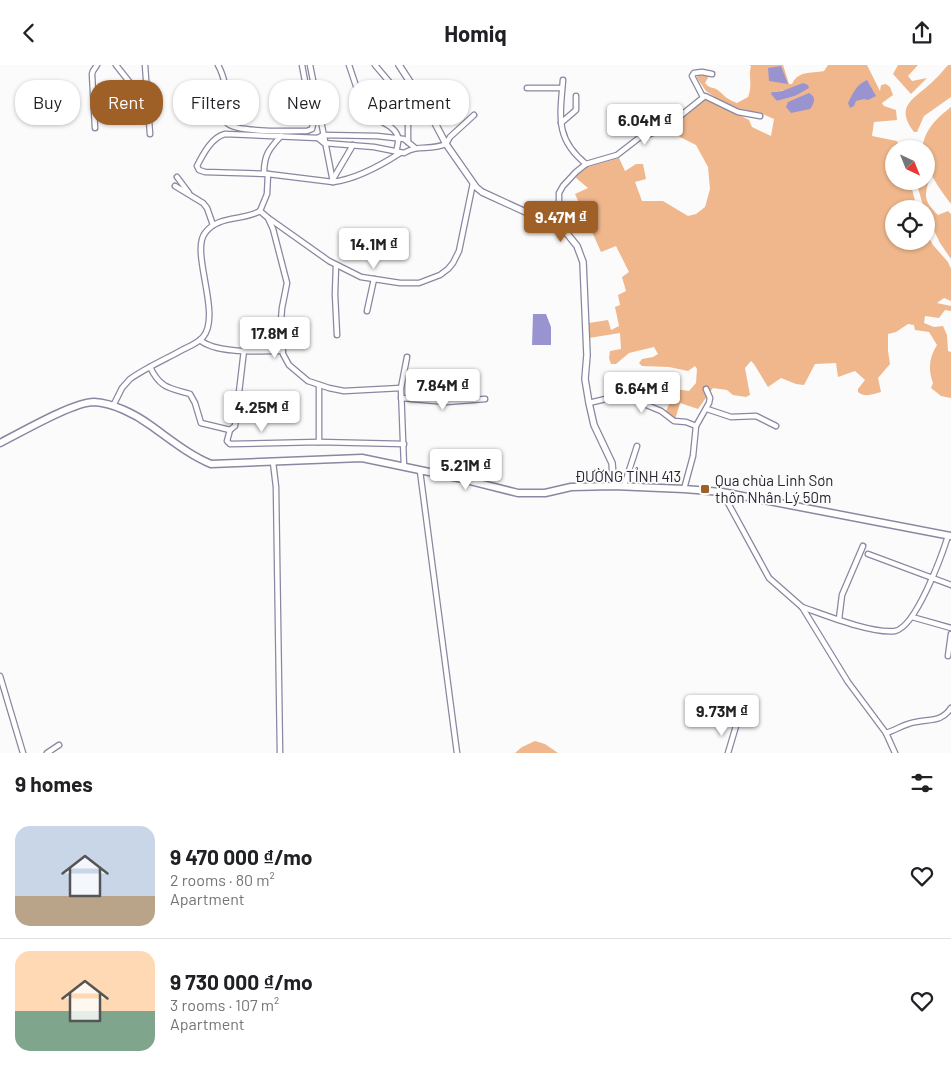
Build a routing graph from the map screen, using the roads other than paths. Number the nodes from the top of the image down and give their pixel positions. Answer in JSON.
{"nodes":[{"id":1,"x":97,"y":65,"type":"edge"},
{"id":2,"x":116,"y":65,"type":"edge"},
{"id":3,"x":145,"y":65,"type":"edge"},
{"id":4,"x":218,"y":65,"type":"edge"},
{"id":5,"x":302,"y":65,"type":"edge"},
{"id":6,"x":310,"y":65,"type":"edge"},
{"id":7,"x":349,"y":65,"type":"edge"},
{"id":8,"x":375,"y":65,"type":"edge"},
{"id":9,"x":399,"y":65,"type":"edge"},
{"id":10,"x":712,"y":74,"type":"dead end"},
{"id":11,"x":129,"y":80,"type":"edge"},
{"id":12,"x":146,"y":80,"type":"edge"},
{"id":13,"x":563,"y":81,"type":"dead end"},
{"id":14,"x":527,"y":88,"type":"dead end"},
{"id":15,"x":562,"y":88,"type":"junction"},
{"id":16,"x":576,"y":96,"type":"dead end"},
{"id":17,"x":703,"y":97,"type":"junction"},
{"id":18,"x":676,"y":108,"type":"dead end"},
{"id":19,"x":474,"y":115,"type":"dead end"},
{"id":20,"x":654,"y":115,"type":"dead end"},
{"id":21,"x":760,"y":116,"type":"dead end"},
{"id":22,"x":561,"y":123,"type":"junction"},
{"id":23,"x":149,"y":125,"type":"edge"},
{"id":24,"x":95,"y":128,"type":"dead end"},
{"id":25,"x":150,"y":134,"type":"dead end"},
{"id":26,"x":645,"y":135,"type":"junction"},
{"id":27,"x":320,"y":136,"type":"junction"},
{"id":28,"x":282,"y":137,"type":"junction"},
{"id":29,"x":399,"y":139,"type":"junction"},
{"id":30,"x":408,"y":142,"type":"junction"},
{"id":31,"x":324,"y":143,"type":"junction"},
{"id":32,"x":446,"y":144,"type":"junction"},
{"id":33,"x":352,"y":145,"type":"junction"},
{"id":34,"x":414,"y":147,"type":"junction"},
{"id":35,"x":398,"y":153,"type":"junction"},
{"id":36,"x":586,"y":165,"type":"junction"},
{"id":37,"x":266,"y":173,"type":"junction"},
{"id":38,"x":177,"y":177,"type":"dead end"},
{"id":39,"x":333,"y":181,"type":"junction"},
{"id":40,"x":473,"y":183,"type":"junction"},
{"id":41,"x":174,"y":186,"type":"dead end"},
{"id":42,"x":190,"y":194,"type":"junction"},
{"id":43,"x":260,"y":211,"type":"junction"},
{"id":44,"x":267,"y":217,"type":"junction"},
{"id":45,"x":213,"y":225,"type":"junction"},
{"id":46,"x":563,"y":230,"type":"junction"},
{"id":47,"x":336,"y":265,"type":"junction"},
{"id":48,"x":374,"y":279,"type":"junction"},
{"id":49,"x":367,"y":311,"type":"dead end"},
{"id":50,"x":337,"y":335,"type":"dead end"},
{"id":51,"x":200,"y":340,"type":"junction"},
{"id":52,"x":244,"y":350,"type":"junction"},
{"id":53,"x":283,"y":351,"type":"junction"},
{"id":54,"x":407,"y":357,"type":"dead end"},
{"id":55,"x":150,"y":367,"type":"junction"},
{"id":56,"x":318,"y":385,"type":"junction"},
{"id":57,"x":401,"y":388,"type":"junction"},
{"id":58,"x":706,"y":389,"type":"dead end"},
{"id":59,"x":401,"y":398,"type":"junction"},
{"id":60,"x":485,"y":399,"type":"dead end"},
{"id":61,"x":589,"y":403,"type":"junction"},
{"id":62,"x":113,"y":406,"type":"junction"},
{"id":63,"x":707,"y":409,"type":"junction"},
{"id":64,"x":776,"y":425,"type":"dead end"},
{"id":65,"x":696,"y":426,"type":"junction"},
{"id":66,"x":230,"y":430,"type":"junction"},
{"id":67,"x":319,"y":442,"type":"junction"},
{"id":68,"x":0,"y":443,"type":"edge"},
{"id":69,"x":404,"y":444,"type":"junction"},
{"id":70,"x":637,"y":447,"type":"dead end"},
{"id":71,"x":274,"y":462,"type":"junction"},
{"id":72,"x":404,"y":467,"type":"junction"},
{"id":73,"x":420,"y":471,"type":"junction"},
{"id":74,"x":614,"y":486,"type":"junction"},
{"id":75,"x":624,"y":486,"type":"junction"},
{"id":76,"x":684,"y":489,"type":"junction"},
{"id":77,"x":722,"y":493,"type":"junction"},
{"id":78,"x":949,"y":536,"type":"edge"},
{"id":79,"x":863,"y":546,"type":"dead end"},
{"id":80,"x":868,"y":554,"type":"dead end"},
{"id":81,"x":932,"y":578,"type":"junction"},
{"id":82,"x":951,"y":585,"type":"edge"},
{"id":83,"x":802,"y":607,"type":"junction"},
{"id":84,"x":820,"y":613,"type":"junction"},
{"id":85,"x":912,"y":617,"type":"junction"},
{"id":86,"x":839,"y":619,"type":"junction"},
{"id":87,"x":812,"y":623,"type":"junction"},
{"id":88,"x":951,"y":628,"type":"edge"},
{"id":89,"x":951,"y":634,"type":"edge"},
{"id":90,"x":948,"y":656,"type":"dead end"},
{"id":91,"x":0,"y":676,"type":"edge"},
{"id":92,"x":951,"y":708,"type":"edge"},
{"id":93,"x":736,"y":726,"type":"dead end"},
{"id":94,"x":886,"y":733,"type":"junction"},
{"id":95,"x":58,"y":745,"type":"dead end"},
{"id":96,"x":23,"y":753,"type":"edge"},
{"id":97,"x":47,"y":753,"type":"edge"},
{"id":98,"x":280,"y":753,"type":"edge"},
{"id":99,"x":457,"y":753,"type":"edge"},
{"id":100,"x":728,"y":753,"type":"edge"},
{"id":101,"x":895,"y":753,"type":"edge"}],
"edges":[{"from":1,"to":24,"type":"street"},
{"from":2,"to":11,"type":"street"},
{"from":3,"to":12,"type":"street"},
{"from":4,"to":5,"type":"street"},
{"from":6,"to":27,"type":"street"},
{"from":7,"to":29,"type":"street"},
{"from":8,"to":30,"type":"street"},
{"from":9,"to":32,"type":"street"},
{"from":10,"to":17,"type":"street"},
{"from":13,"to":15,"type":"street"},
{"from":14,"to":15,"type":"street"},
{"from":15,"to":22,"type":"street"},
{"from":16,"to":22,"type":"street"},
{"from":17,"to":21,"type":"street"},
{"from":17,"to":26,"type":"street"},
{"from":18,"to":26,"type":"street"},
{"from":19,"to":32,"type":"street"},
{"from":20,"to":26,"type":"street"},
{"from":22,"to":36,"type":"street"},
{"from":23,"to":25,"type":"street"},
{"from":26,"to":36,"type":"street"},
{"from":27,"to":28,"type":"street"},
{"from":27,"to":29,"type":"street"},
{"from":27,"to":31,"type":"street"},
{"from":28,"to":37,"type":"street"},
{"from":28,"to":37,"type":"street"},
{"from":29,"to":30,"type":"street"},
{"from":29,"to":35,"type":"street"},
{"from":30,"to":34,"type":"street"},
{"from":31,"to":33,"type":"street"},
{"from":31,"to":39,"type":"street"},
{"from":32,"to":34,"type":"street"},
{"from":32,"to":40,"type":"street"},
{"from":33,"to":35,"type":"street"},
{"from":33,"to":39,"type":"street"},
{"from":34,"to":35,"type":"street"},
{"from":35,"to":39,"type":"street"},
{"from":36,"to":46,"type":"street"},
{"from":37,"to":39,"type":"street"},
{"from":37,"to":43,"type":"street"},
{"from":38,"to":42,"type":"street"},
{"from":40,"to":46,"type":"street"},
{"from":40,"to":48,"type":"street"},
{"from":41,"to":42,"type":"street"},
{"from":42,"to":45,"type":"street"},
{"from":43,"to":44,"type":"street"},
{"from":43,"to":45,"type":"street"},
{"from":44,"to":47,"type":"street"},
{"from":44,"to":53,"type":"street"},
{"from":45,"to":51,"type":"street"},
{"from":46,"to":61,"type":"street"},
{"from":47,"to":48,"type":"street"},
{"from":47,"to":50,"type":"street"},
{"from":48,"to":49,"type":"street"},
{"from":51,"to":52,"type":"street"},
{"from":51,"to":55,"type":"street"},
{"from":52,"to":53,"type":"street"},
{"from":52,"to":66,"type":"street"},
{"from":53,"to":56,"type":"street"},
{"from":54,"to":57,"type":"street"},
{"from":55,"to":62,"type":"street"},
{"from":55,"to":66,"type":"street"},
{"from":56,"to":57,"type":"street"},
{"from":56,"to":67,"type":"street"},
{"from":57,"to":59,"type":"street"},
{"from":58,"to":63,"type":"street"},
{"from":59,"to":60,"type":"street"},
{"from":59,"to":69,"type":"street"},
{"from":61,"to":65,"type":"street"},
{"from":61,"to":74,"type":"street"},
{"from":62,"to":68,"type":"main road","name":"ĐƯỜNG TỈNH 413"},
{"from":62,"to":71,"type":"main road","name":"ĐƯỜNG TỈNH 413"},
{"from":63,"to":64,"type":"street"},
{"from":63,"to":65,"type":"street"},
{"from":65,"to":76,"type":"street"},
{"from":66,"to":67,"type":"street"},
{"from":67,"to":69,"type":"street"},
{"from":69,"to":72,"type":"street"},
{"from":70,"to":75,"type":"street"},
{"from":71,"to":72,"type":"main road","name":"ĐƯỜNG TỈNH 413"},
{"from":71,"to":98,"type":"street"},
{"from":72,"to":73,"type":"main road","name":"ĐƯỜNG TỈNH 413"},
{"from":73,"to":74,"type":"main road","name":"ĐƯỜNG TỈNH 413"},
{"from":73,"to":99,"type":"street"},
{"from":74,"to":75,"type":"main road","name":"ĐƯỜNG TỈNH 413"},
{"from":75,"to":76,"type":"main road","name":"ĐƯỜNG TỈNH 413"},
{"from":76,"to":77,"type":"main road","name":"ĐƯỜNG TỈNH 413"},
{"from":77,"to":78,"type":"main road","name":"ĐƯỜNG TỈNH 413"},
{"from":77,"to":83,"type":"street"},
{"from":78,"to":81,"type":"street"},
{"from":79,"to":86,"type":"street"},
{"from":80,"to":81,"type":"street"},
{"from":81,"to":82,"type":"street"},
{"from":81,"to":85,"type":"street"},
{"from":83,"to":84,"type":"street"},
{"from":83,"to":87,"type":"street"},
{"from":84,"to":86,"type":"street"},
{"from":84,"to":87,"type":"street"},
{"from":85,"to":86,"type":"street"},
{"from":85,"to":88,"type":"street"},
{"from":87,"to":94,"type":"street"},
{"from":89,"to":90,"type":"street"},
{"from":91,"to":96,"type":"street"},
{"from":92,"to":94,"type":"street"},
{"from":93,"to":100,"type":"street"},
{"from":94,"to":101,"type":"street"},
{"from":95,"to":97,"type":"street"}]}
